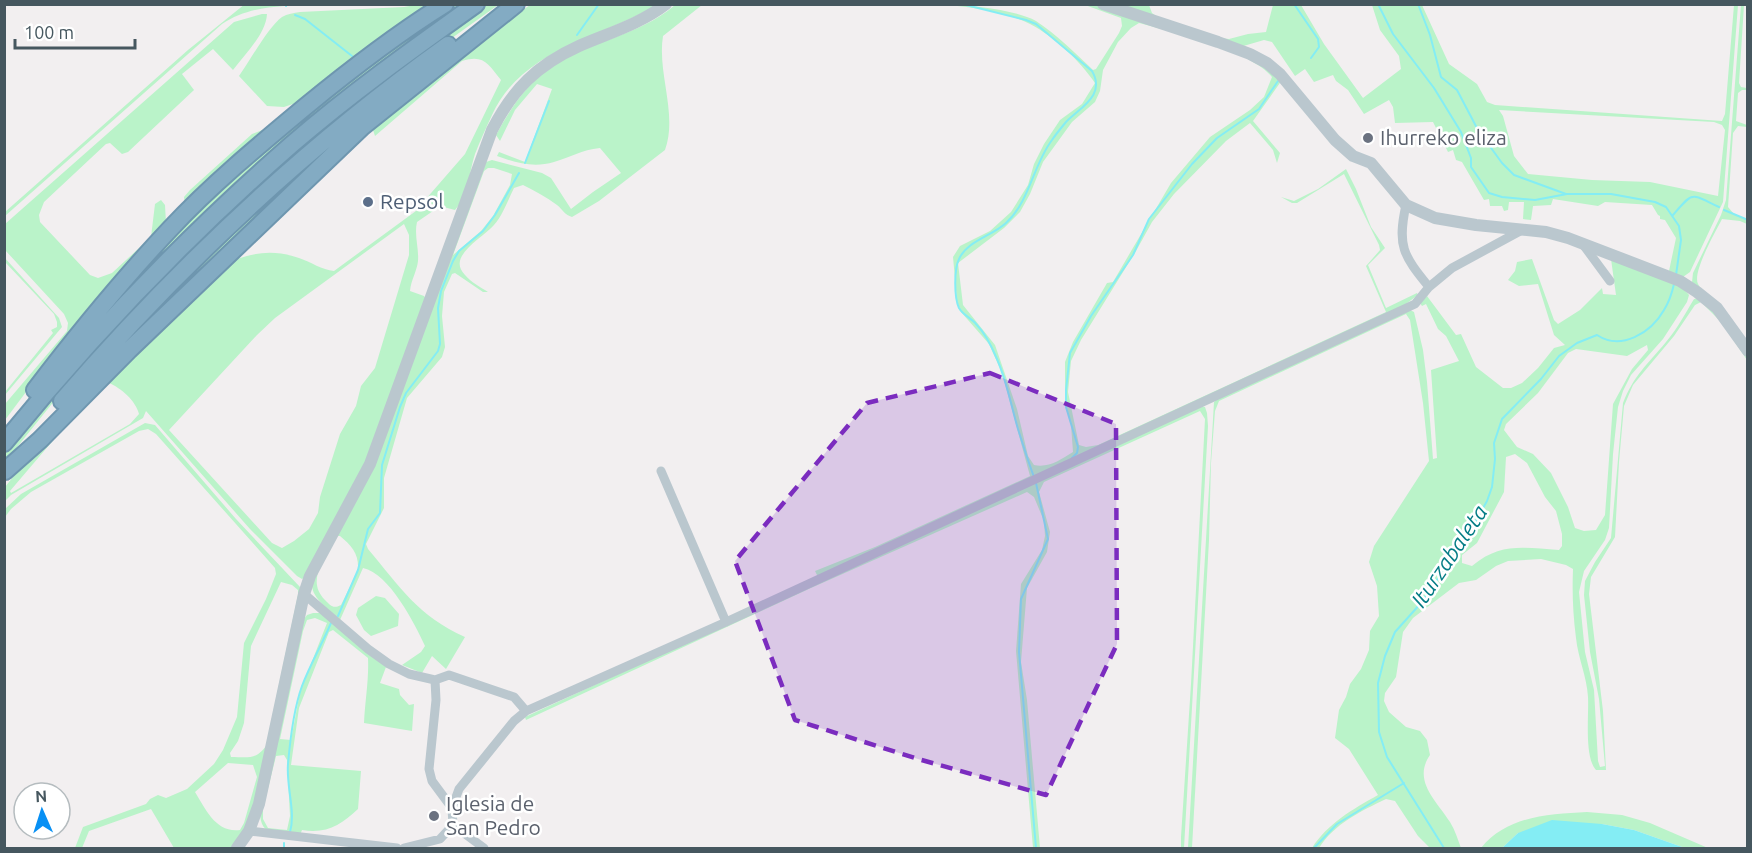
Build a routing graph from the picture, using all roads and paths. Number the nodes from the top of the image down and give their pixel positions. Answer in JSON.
{"nodes":[{"id":1,"x":445,"y":4,"type":"edge"},
{"id":2,"x":476,"y":4,"type":"edge"},
{"id":3,"x":507,"y":4,"type":"edge"},
{"id":4,"x":516,"y":4,"type":"edge"},
{"id":5,"x":666,"y":4,"type":"edge"},
{"id":6,"x":1103,"y":4,"type":"edge"},
{"id":7,"x":1406,"y":205,"type":"junction"},
{"id":8,"x":1522,"y":230,"type":"junction"},
{"id":9,"x":1582,"y":243,"type":"junction"},
{"id":10,"x":1610,"y":281,"type":"dead end"},
{"id":11,"x":1429,"y":287,"type":"junction"},
{"id":12,"x":1748,"y":351,"type":"edge"},
{"id":13,"x":4,"y":430,"type":"edge"},
{"id":14,"x":4,"y":443,"type":"edge"},
{"id":15,"x":5,"y":471,"type":"edge"},
{"id":16,"x":661,"y":471,"type":"dead end"},
{"id":17,"x":304,"y":594,"type":"junction"},
{"id":18,"x":726,"y":622,"type":"junction"},
{"id":19,"x":435,"y":680,"type":"junction"},
{"id":20,"x":526,"y":711,"type":"junction"},
{"id":21,"x":452,"y":808,"type":"junction"},
{"id":22,"x":453,"y":825,"type":"junction"},
{"id":23,"x":249,"y":831,"type":"junction"},
{"id":24,"x":237,"y":849,"type":"edge"},
{"id":25,"x":397,"y":849,"type":"edge"},
{"id":26,"x":404,"y":849,"type":"edge"},
{"id":27,"x":484,"y":849,"type":"edge"}],
"edges":[{"from":1,"to":13,"type":"highway"},
{"from":2,"to":14,"type":"highway"},
{"from":3,"to":15,"type":"highway"},
{"from":4,"to":15,"type":"highway"},
{"from":5,"to":17,"type":"street"},
{"from":6,"to":7,"type":"street"},
{"from":7,"to":8,"type":"street"},
{"from":7,"to":11,"type":"street"},
{"from":8,"to":9,"type":"street"},
{"from":8,"to":11,"type":"street"},
{"from":9,"to":10,"type":"street"},
{"from":9,"to":12,"type":"street"},
{"from":11,"to":18,"type":"street"},
{"from":16,"to":18,"type":"street"},
{"from":17,"to":19,"type":"street"},
{"from":17,"to":23,"type":"street"},
{"from":18,"to":20,"type":"street"},
{"from":19,"to":20,"type":"street"},
{"from":19,"to":21,"type":"street"},
{"from":20,"to":21,"type":"street"},
{"from":21,"to":22,"type":"street"},
{"from":22,"to":26,"type":"street"},
{"from":22,"to":27,"type":"street"},
{"from":23,"to":24,"type":"street"},
{"from":23,"to":25,"type":"street"}]}
